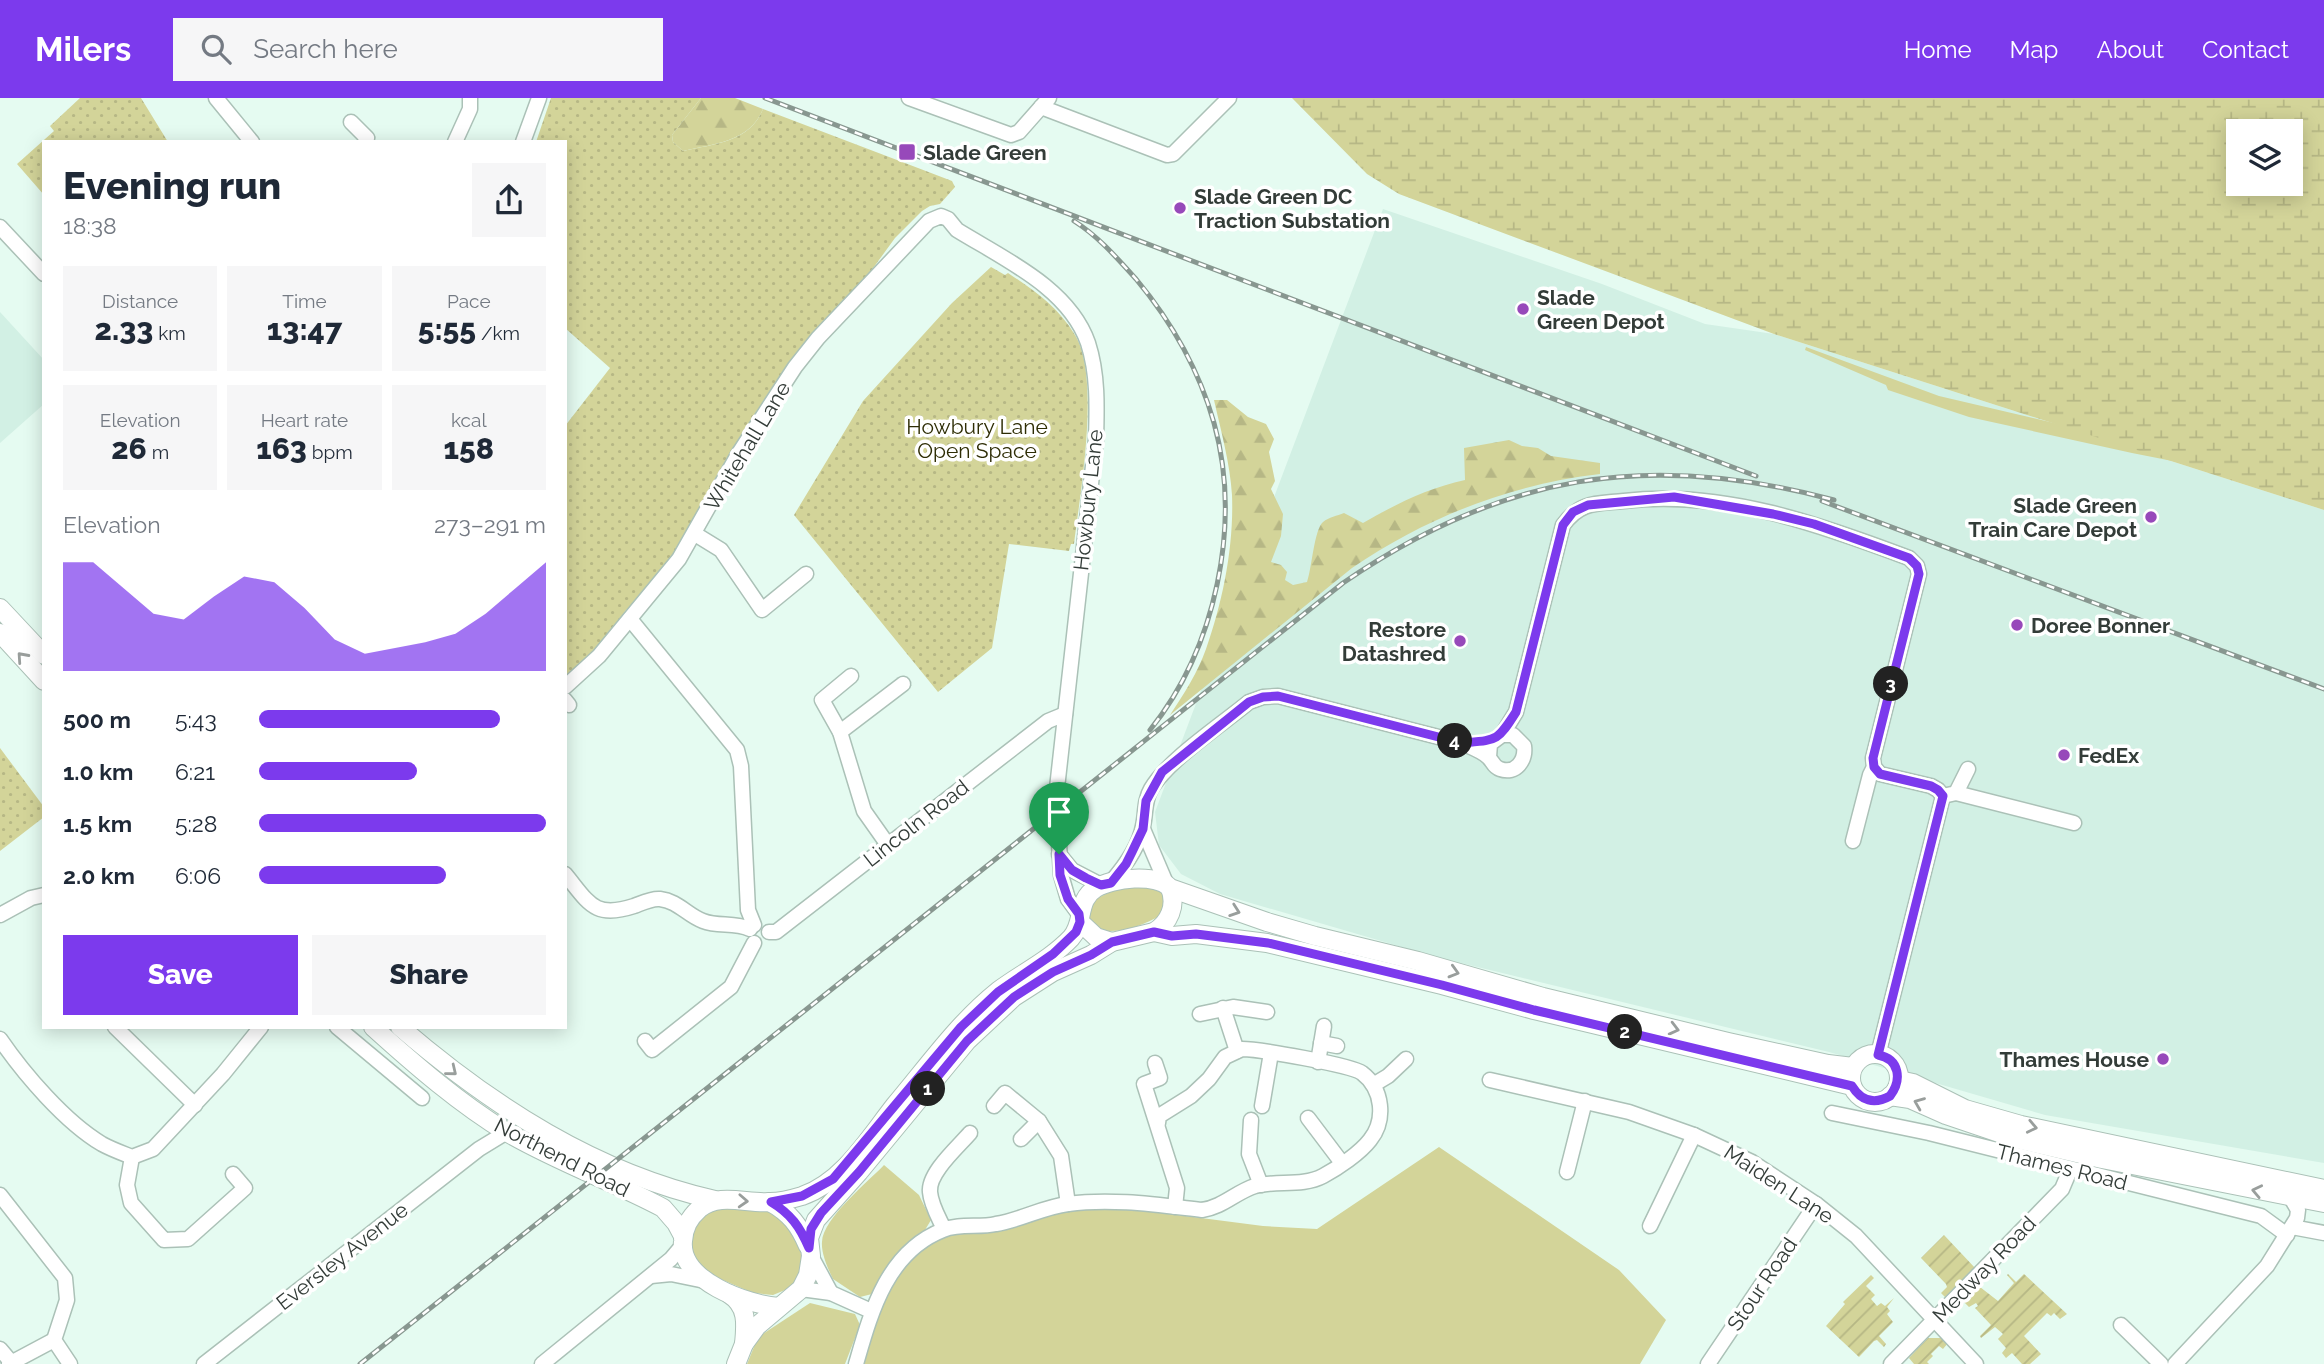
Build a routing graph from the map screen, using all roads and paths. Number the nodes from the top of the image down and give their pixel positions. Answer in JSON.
{"nodes":[{"id":1,"x":216,"y":98,"type":"edge"},
{"id":2,"x":470,"y":98,"type":"edge"},
{"id":3,"x":539,"y":98,"type":"edge"},
{"id":4,"x":1228,"y":98,"type":"edge"},
{"id":5,"x":919,"y":100,"type":"edge"},
{"id":6,"x":1045,"y":102,"type":"edge"},
{"id":7,"x":351,"y":122,"type":"dead end"},
{"id":8,"x":250,"y":140,"type":"edge"},
{"id":9,"x":366,"y":140,"type":"edge"},
{"id":10,"x":456,"y":140,"type":"edge"},
{"id":11,"x":524,"y":140,"type":"edge"},
{"id":12,"x":942,"y":216,"type":"joint"},
{"id":13,"x":0,"y":227,"type":"edge"},
{"id":14,"x":42,"y":272,"type":"edge"},
{"id":15,"x":695,"y":534,"type":"junction"},
{"id":16,"x":806,"y":574,"type":"dead end"},
{"id":17,"x":0,"y":608,"type":"edge"},
{"id":18,"x":630,"y":619,"type":"junction"},
{"id":19,"x":0,"y":633,"type":"edge"},
{"id":20,"x":42,"y":653,"type":"edge"},
{"id":21,"x":851,"y":676,"type":"dead end"},
{"id":22,"x":42,"y":679,"type":"edge"},
{"id":23,"x":904,"y":684,"type":"dead end"},
{"id":24,"x":567,"y":685,"type":"edge"},
{"id":25,"x":1516,"y":712,"type":"junction"},
{"id":26,"x":1065,"y":714,"type":"junction"},
{"id":27,"x":840,"y":732,"type":"junction"},
{"id":28,"x":1497,"y":738,"type":"junction"},
{"id":29,"x":1520,"y":741,"type":"junction"},
{"id":30,"x":1462,"y":743,"type":"junction"},
{"id":31,"x":1489,"y":757,"type":"junction"},
{"id":32,"x":1874,"y":767,"type":"junction"},
{"id":33,"x":1968,"y":769,"type":"dead end"},
{"id":34,"x":1949,"y":794,"type":"junction"},
{"id":35,"x":2074,"y":823,"type":"dead end"},
{"id":36,"x":1143,"y":829,"type":"junction"},
{"id":37,"x":1853,"y":841,"type":"dead end"},
{"id":38,"x":888,"y":845,"type":"junction"},
{"id":39,"x":1059,"y":854,"type":"junction"},
{"id":40,"x":567,"y":877,"type":"edge"},
{"id":41,"x":1106,"y":884,"type":"junction"},
{"id":42,"x":1168,"y":886,"type":"junction"},
{"id":43,"x":42,"y":895,"type":"edge"},
{"id":44,"x":0,"y":915,"type":"edge"},
{"id":45,"x":1080,"y":918,"type":"junction"},
{"id":46,"x":1154,"y":932,"type":"junction"},
{"id":47,"x":752,"y":933,"type":"junction"},
{"id":48,"x":1112,"y":942,"type":"junction"},
{"id":49,"x":1223,"y":1008,"type":"junction"},
{"id":50,"x":1267,"y":1012,"type":"dead end"},
{"id":51,"x":1200,"y":1014,"type":"dead end"},
{"id":52,"x":1324,"y":1026,"type":"dead end"},
{"id":53,"x":117,"y":1029,"type":"edge"},
{"id":54,"x":339,"y":1029,"type":"edge"},
{"id":55,"x":375,"y":1029,"type":"edge"},
{"id":56,"x":402,"y":1029,"type":"edge"},
{"id":57,"x":252,"y":1030,"type":"edge"},
{"id":58,"x":0,"y":1039,"type":"edge"},
{"id":59,"x":645,"y":1041,"type":"dead end"},
{"id":60,"x":1321,"y":1043,"type":"junction"},
{"id":61,"x":1337,"y":1046,"type":"dead end"},
{"id":62,"x":1237,"y":1051,"type":"junction"},
{"id":63,"x":1272,"y":1054,"type":"junction"},
{"id":64,"x":1878,"y":1055,"type":"junction"},
{"id":65,"x":1406,"y":1059,"type":"dead end"},
{"id":66,"x":1318,"y":1062,"type":"junction"},
{"id":67,"x":1155,"y":1063,"type":"dead end"},
{"id":68,"x":1853,"y":1076,"type":"junction"},
{"id":69,"x":1490,"y":1080,"type":"dead end"},
{"id":70,"x":1373,"y":1085,"type":"junction"},
{"id":71,"x":1894,"y":1088,"type":"junction"},
{"id":72,"x":422,"y":1098,"type":"dead end"},
{"id":73,"x":1585,"y":1101,"type":"junction"},
{"id":74,"x":195,"y":1105,"type":"junction"},
{"id":75,"x":993,"y":1106,"type":"dead end"},
{"id":76,"x":1262,"y":1106,"type":"dead end"},
{"id":77,"x":1832,"y":1113,"type":"dead end"},
{"id":78,"x":1308,"y":1118,"type":"dead end"},
{"id":79,"x":491,"y":1121,"type":"junction"},
{"id":80,"x":1039,"y":1121,"type":"junction"},
{"id":81,"x":1251,"y":1121,"type":"dead end"},
{"id":82,"x":1158,"y":1124,"type":"junction"},
{"id":83,"x":507,"y":1132,"type":"junction"},
{"id":84,"x":970,"y":1133,"type":"dead end"},
{"id":85,"x":1694,"y":1135,"type":"junction"},
{"id":86,"x":1021,"y":1139,"type":"dead end"},
{"id":87,"x":479,"y":1149,"type":"junction"},
{"id":88,"x":132,"y":1157,"type":"junction"},
{"id":89,"x":1342,"y":1163,"type":"junction"},
{"id":90,"x":2070,"y":1170,"type":"junction"},
{"id":91,"x":1567,"y":1172,"type":"dead end"},
{"id":92,"x":233,"y":1174,"type":"dead end"},
{"id":93,"x":1261,"y":1185,"type":"junction"},
{"id":94,"x":2324,"y":1189,"type":"edge"},
{"id":95,"x":0,"y":1195,"type":"edge"},
{"id":96,"x":2291,"y":1198,"type":"junction"},
{"id":97,"x":715,"y":1199,"type":"junction"},
{"id":98,"x":771,"y":1202,"type":"junction"},
{"id":99,"x":2324,"y":1203,"type":"edge"},
{"id":100,"x":1068,"y":1204,"type":"junction"},
{"id":101,"x":1816,"y":1204,"type":"junction"},
{"id":102,"x":1175,"y":1207,"type":"junction"},
{"id":103,"x":1650,"y":1226,"type":"dead end"},
{"id":104,"x":944,"y":1229,"type":"junction"},
{"id":105,"x":2289,"y":1231,"type":"junction"},
{"id":106,"x":2324,"y":1233,"type":"edge"},
{"id":107,"x":683,"y":1241,"type":"junction"},
{"id":108,"x":810,"y":1252,"type":"junction"},
{"id":109,"x":650,"y":1276,"type":"junction"},
{"id":110,"x":705,"y":1281,"type":"junction"},
{"id":111,"x":800,"y":1289,"type":"junction"},
{"id":112,"x":724,"y":1291,"type":"junction"},
{"id":113,"x":831,"y":1293,"type":"junction"},
{"id":114,"x":779,"y":1307,"type":"junction"},
{"id":115,"x":871,"y":1311,"type":"junction"},
{"id":116,"x":1933,"y":1320,"type":"junction"},
{"id":117,"x":2122,"y":1325,"type":"dead end"},
{"id":118,"x":54,"y":1340,"type":"junction"},
{"id":119,"x":744,"y":1344,"type":"junction"},
{"id":120,"x":0,"y":1349,"type":"edge"},
{"id":121,"x":10,"y":1363,"type":"edge"},
{"id":122,"x":70,"y":1364,"type":"edge"},
{"id":123,"x":204,"y":1364,"type":"edge"},
{"id":124,"x":542,"y":1364,"type":"edge"},
{"id":125,"x":736,"y":1364,"type":"edge"},
{"id":126,"x":856,"y":1364,"type":"edge"},
{"id":127,"x":1708,"y":1364,"type":"edge"},
{"id":128,"x":1891,"y":1364,"type":"edge"},
{"id":129,"x":1976,"y":1364,"type":"edge"},
{"id":130,"x":2161,"y":1364,"type":"edge"},
{"id":131,"x":2175,"y":1364,"type":"edge"}],
"edges":[{"from":1,"to":8,"type":"street"},
{"from":2,"to":10,"type":"street"},
{"from":3,"to":11,"type":"street"},
{"from":4,"to":6,"type":"street"},
{"from":5,"to":6,"type":"street"},
{"from":7,"to":9,"type":"street"},
{"from":12,"to":15,"type":"street","name":"Whitehall Lane"},
{"from":12,"to":26,"type":"street","name":"Howbury Lane"},
{"from":13,"to":14,"type":"street"},
{"from":15,"to":16,"type":"street"},
{"from":15,"to":18,"type":"street","name":"Whitehall Lane"},
{"from":17,"to":20,"type":"main road"},
{"from":18,"to":24,"type":"street","name":"Whitehall Lane"},
{"from":18,"to":47,"type":"street"},
{"from":22,"to":19,"type":"main road","one_way":true},
{"from":21,"to":27,"type":"street"},
{"from":23,"to":27,"type":"street"},
{"from":25,"to":28,"type":"street"},
{"from":25,"to":29,"type":"street"},
{"from":25,"to":32,"type":"street"},
{"from":26,"to":38,"type":"street","name":"Lincoln Road"},
{"from":26,"to":39,"type":"street","name":"Howbury Lane"},
{"from":27,"to":38,"type":"street"},
{"from":28,"to":29,"type":"street"},
{"from":28,"to":30,"type":"street"},
{"from":28,"to":31,"type":"street"},
{"from":29,"to":31,"type":"street"},
{"from":30,"to":31,"type":"street"},
{"from":30,"to":36,"type":"street"},
{"from":32,"to":34,"type":"street"},
{"from":32,"to":37,"type":"street"},
{"from":33,"to":34,"type":"street"},
{"from":34,"to":35,"type":"street"},
{"from":34,"to":64,"type":"street"},
{"from":36,"to":41,"type":"street"},
{"from":36,"to":42,"type":"street"},
{"from":38,"to":47,"type":"street","name":"Lincoln Road"},
{"from":39,"to":41,"type":"street"},
{"from":39,"to":45,"type":"street","name":"Howbury Lane"},
{"from":40,"to":47,"type":"street","name":"Lincoln Road"},
{"from":41,"to":42,"type":"main road","name":"Thames Road"},
{"from":41,"to":45,"type":"main road"},
{"from":42,"to":46,"type":"main road"},
{"from":42,"to":68,"type":"main road","name":"Thames Road","one_way":true},
{"from":43,"to":44,"type":"street"},
{"from":45,"to":48,"type":"main road"},
{"from":45,"to":98,"type":"main road"},
{"from":46,"to":48,"type":"main road","name":"Thames Road"},
{"from":46,"to":68,"type":"main road","name":"Thames Road"},
{"from":47,"to":59,"type":"street"},
{"from":48,"to":108,"type":"main road","name":"Thames Road"},
{"from":49,"to":50,"type":"street"},
{"from":49,"to":51,"type":"street"},
{"from":49,"to":62,"type":"street"},
{"from":52,"to":60,"type":"street"},
{"from":53,"to":74,"type":"street"},
{"from":54,"to":72,"type":"street"},
{"from":55,"to":79,"type":"main road","name":"Northend Road"},
{"from":56,"to":97,"type":"main road","name":"Northend Road","one_way":true},
{"from":57,"to":74,"type":"street"},
{"from":58,"to":88,"type":"street"},
{"from":60,"to":61,"type":"street"},
{"from":60,"to":66,"type":"street"},
{"from":62,"to":63,"type":"street"},
{"from":62,"to":82,"type":"street"},
{"from":63,"to":66,"type":"street"},
{"from":63,"to":76,"type":"street"},
{"from":64,"to":68,"type":"main road"},
{"from":64,"to":71,"type":"main road"},
{"from":65,"to":70,"type":"street"},
{"from":66,"to":70,"type":"street"},
{"from":67,"to":82,"type":"street"},
{"from":68,"to":71,"type":"main road","name":"Thames Road"},
{"from":69,"to":73,"type":"street","name":"Maiden Lane"},
{"from":70,"to":89,"type":"street"},
{"from":71,"to":94,"type":"main road","name":"Thames Road","one_way":true},
{"from":96,"to":71,"type":"main road","name":"Thames Road","one_way":true},
{"from":73,"to":85,"type":"street","name":"Maiden Lane"},
{"from":73,"to":91,"type":"street"},
{"from":74,"to":88,"type":"street"},
{"from":75,"to":80,"type":"street"},
{"from":77,"to":90,"type":"street","name":"Thames Road"},
{"from":78,"to":89,"type":"street"},
{"from":79,"to":83,"type":"main road","name":"Northend Road"},
{"from":79,"to":87,"type":"street","name":"Eversley Avenue"},
{"from":80,"to":86,"type":"street"},
{"from":80,"to":100,"type":"street"},
{"from":81,"to":93,"type":"street"},
{"from":82,"to":102,"type":"street"},
{"from":83,"to":87,"type":"street","name":"Eversley Avenue"},
{"from":83,"to":107,"type":"main road","name":"Northend Road"},
{"from":84,"to":104,"type":"street"},
{"from":85,"to":101,"type":"street","name":"Maiden Lane"},
{"from":85,"to":103,"type":"street"},
{"from":87,"to":123,"type":"street","name":"Eversley Avenue"},
{"from":88,"to":92,"type":"street"},
{"from":89,"to":93,"type":"street"},
{"from":90,"to":105,"type":"street","name":"Thames Road"},
{"from":90,"to":116,"type":"street","name":"Medway Road"},
{"from":93,"to":102,"type":"street"},
{"from":95,"to":118,"type":"street"},
{"from":96,"to":99,"type":"main road","name":"Thames Road"},
{"from":96,"to":105,"type":"street"},
{"from":97,"to":98,"type":"main road","one_way":true},
{"from":97,"to":107,"type":"main road"},
{"from":98,"to":108,"type":"main road"},
{"from":100,"to":102,"type":"street"},
{"from":100,"to":104,"type":"street"},
{"from":101,"to":116,"type":"street","name":"Maiden Lane"},
{"from":101,"to":127,"type":"street","name":"Stour Road"},
{"from":104,"to":115,"type":"street"},
{"from":105,"to":106,"type":"street","name":"Thames Road"},
{"from":105,"to":131,"type":"street"},
{"from":107,"to":109,"type":"street"},
{"from":107,"to":110,"type":"main road"},
{"from":108,"to":111,"type":"main road","name":"Thames Road"},
{"from":108,"to":113,"type":"street"},
{"from":109,"to":110,"type":"street"},
{"from":109,"to":124,"type":"street"},
{"from":110,"to":112,"type":"main road"},
{"from":111,"to":113,"type":"street"},
{"from":111,"to":114,"type":"main road"},
{"from":112,"to":114,"type":"main road"},
{"from":112,"to":119,"type":"main road"},
{"from":113,"to":115,"type":"street"},
{"from":114,"to":119,"type":"main road"},
{"from":115,"to":126,"type":"street"},
{"from":116,"to":128,"type":"street","name":"Medway Road"},
{"from":116,"to":129,"type":"street","name":"Maiden Lane"},
{"from":117,"to":130,"type":"street"},
{"from":118,"to":121,"type":"street"},
{"from":118,"to":122,"type":"street"},
{"from":119,"to":125,"type":"main road"},
{"from":120,"to":121,"type":"street"}]}
